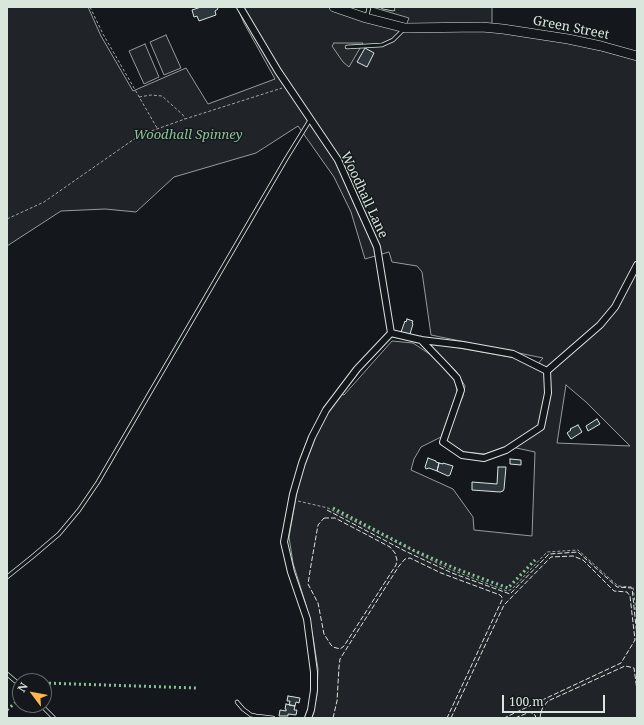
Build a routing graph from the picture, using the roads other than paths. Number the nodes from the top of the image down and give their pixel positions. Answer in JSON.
{"nodes":[{"id":1,"x":240,"y":7,"type":"edge"},
{"id":2,"x":334,"y":7,"type":"edge"},
{"id":3,"x":369,"y":7,"type":"edge"},
{"id":4,"x":383,"y":7,"type":"edge"},
{"id":5,"x":393,"y":9,"type":"dead end"},
{"id":6,"x":366,"y":18,"type":"junction"},
{"id":7,"x":405,"y":28,"type":"junction"},
{"id":8,"x":347,"y":47,"type":"dead end"},
{"id":9,"x":637,"y":56,"type":"edge"},
{"id":10,"x":310,"y":120,"type":"junction"},
{"id":11,"x":637,"y":265,"type":"edge"},
{"id":12,"x":391,"y":333,"type":"junction"},
{"id":13,"x":421,"y":340,"type":"junction"},
{"id":14,"x":547,"y":371,"type":"junction"},
{"id":15,"x":7,"y":577,"type":"edge"},
{"id":16,"x":237,"y":702,"type":"dead end"},
{"id":17,"x":273,"y":718,"type":"edge"},
{"id":18,"x":308,"y":718,"type":"edge"}],
"edges":[{"from":1,"to":10,"type":"street","name":"Woodhall Lane"},
{"from":2,"to":6,"type":"main road","name":"Green Street"},
{"from":3,"to":6,"type":"lane"},
{"from":4,"to":5,"type":"lane"},
{"from":6,"to":7,"type":"main road","name":"Green Street"},
{"from":7,"to":8,"type":"lane"},
{"from":7,"to":9,"type":"main road","name":"Green Street"},
{"from":10,"to":12,"type":"street","name":"Woodhall Lane"},
{"from":10,"to":15,"type":"lane"},
{"from":11,"to":14,"type":"street"},
{"from":12,"to":13,"type":"street"},
{"from":12,"to":18,"type":"street"},
{"from":13,"to":14,"type":"street"},
{"from":13,"to":14,"type":"street"},
{"from":16,"to":17,"type":"lane"}]}
